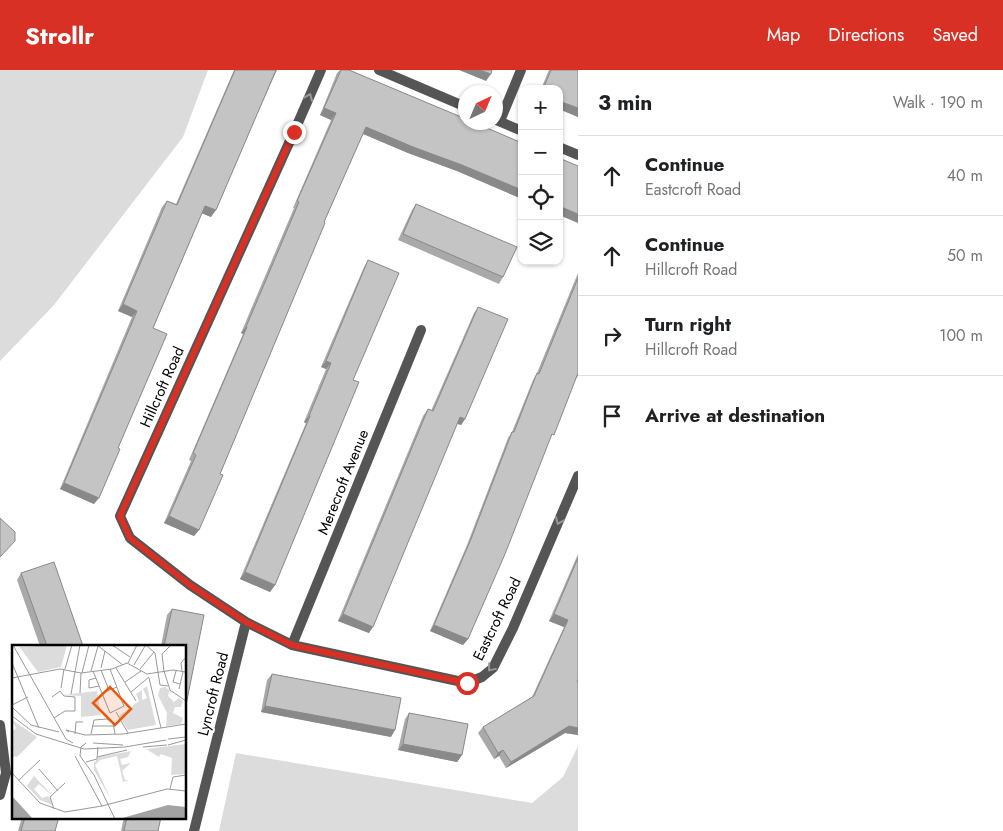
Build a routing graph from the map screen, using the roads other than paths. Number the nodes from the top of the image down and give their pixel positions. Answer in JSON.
{"nodes":[{"id":1,"x":321,"y":70,"type":"edge"},
{"id":2,"x":379,"y":70,"type":"edge"},
{"id":3,"x":521,"y":70,"type":"edge"},
{"id":4,"x":458,"y":104,"type":"edge"},
{"id":5,"x":503,"y":110,"type":"edge"},
{"id":6,"x":503,"y":123,"type":"edge"},
{"id":7,"x":520,"y":130,"type":"edge"},
{"id":8,"x":563,"y":149,"type":"edge"},
{"id":9,"x":578,"y":155,"type":"edge"},
{"id":10,"x":421,"y":330,"type":"dead end"},
{"id":11,"x":578,"y":476,"type":"edge"},
{"id":12,"x":246,"y":622,"type":"junction"},
{"id":13,"x":292,"y":645,"type":"junction"},
{"id":14,"x":0,"y":725,"type":"edge"},
{"id":15,"x":0,"y":795,"type":"edge"},
{"id":16,"x":194,"y":831,"type":"edge"}],
"edges":[{"from":12,"to":1,"type":"street","name":"Hillcroft Road","one_way":true},
{"from":2,"to":4,"type":"street"},
{"from":3,"to":5,"type":"street"},
{"from":6,"to":7,"type":"street"},
{"from":8,"to":9,"type":"street"},
{"from":10,"to":13,"type":"street","name":"Merecroft Avenue"},
{"from":11,"to":13,"type":"street","name":"Eastcroft Road","one_way":true},
{"from":12,"to":13,"type":"street","name":"Hillcroft Road"},
{"from":12,"to":16,"type":"street","name":"Lyncroft Road"},
{"from":14,"to":15,"type":"street"}]}
